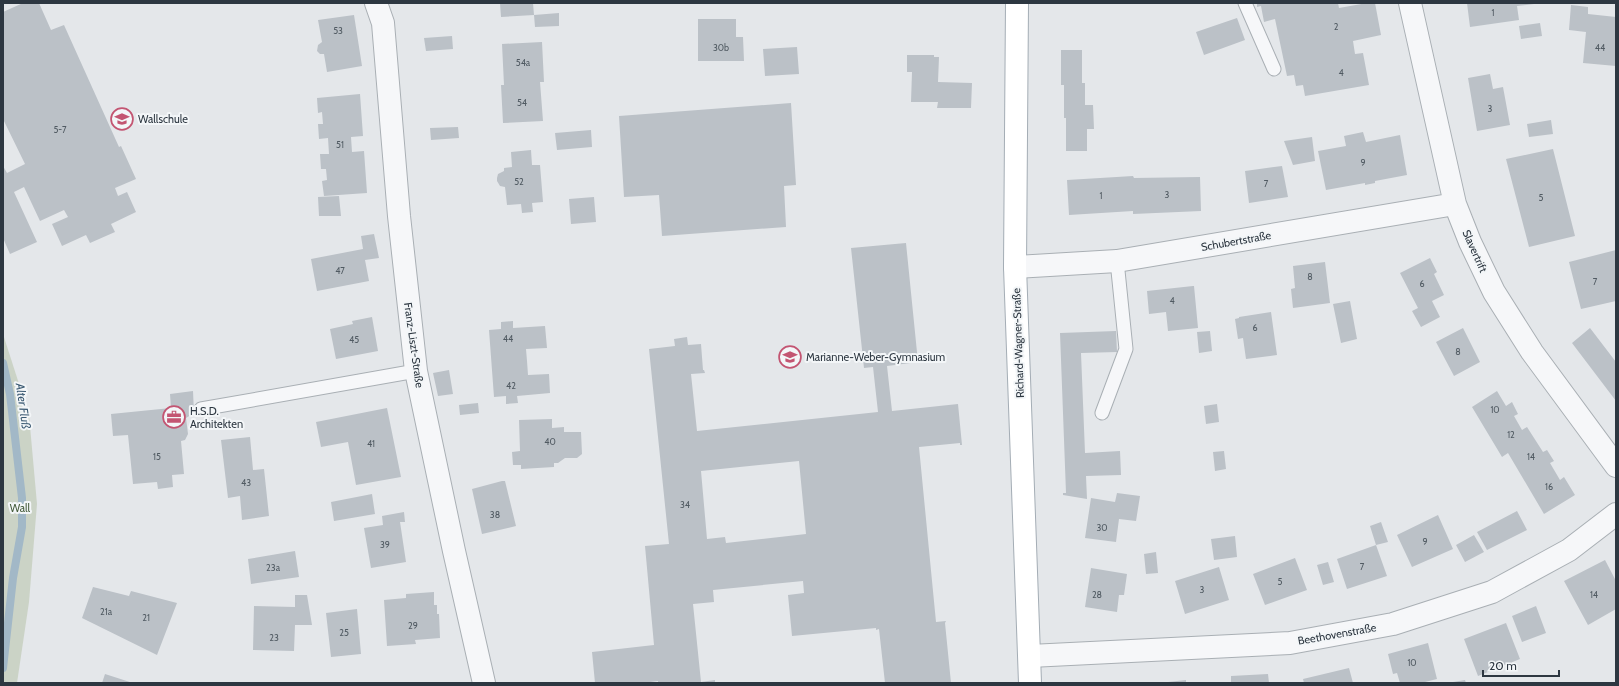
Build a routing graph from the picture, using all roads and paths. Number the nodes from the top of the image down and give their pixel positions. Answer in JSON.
{"nodes":[{"id":1,"x":376,"y":3,"type":"edge"},
{"id":2,"x":1017,"y":3,"type":"edge"},
{"id":3,"x":1244,"y":3,"type":"edge"},
{"id":4,"x":1410,"y":3,"type":"edge"},
{"id":5,"x":1274,"y":69,"type":"dead end"},
{"id":6,"x":1455,"y":204,"type":"junction"},
{"id":7,"x":1117,"y":262,"type":"junction"},
{"id":8,"x":1015,"y":267,"type":"junction"},
{"id":9,"x":416,"y":371,"type":"junction"},
{"id":10,"x":201,"y":409,"type":"dead end"},
{"id":11,"x":1102,"y":413,"type":"dead end"},
{"id":12,"x":1616,"y":466,"type":"edge"},
{"id":13,"x":1616,"y":514,"type":"edge"},
{"id":14,"x":1030,"y":656,"type":"junction"},
{"id":15,"x":484,"y":683,"type":"edge"},
{"id":16,"x":1030,"y":683,"type":"edge"}],
"edges":[{"from":1,"to":9,"type":"street","name":"Franz-Liszt-Straße"},
{"from":2,"to":8,"type":"main road","name":"Richard-Wagner-Straße"},
{"from":3,"to":5,"type":"lane"},
{"from":4,"to":6,"type":"street","name":"Slavertrift"},
{"from":6,"to":7,"type":"street","name":"Schubertstraße"},
{"from":6,"to":12,"type":"street","name":"Slavertrift"},
{"from":7,"to":8,"type":"street","name":"Schubertstraße"},
{"from":7,"to":11,"type":"lane"},
{"from":8,"to":14,"type":"main road","name":"Richard-Wagner-Straße"},
{"from":9,"to":10,"type":"lane"},
{"from":9,"to":15,"type":"street","name":"Franz-Liszt-Straße"},
{"from":13,"to":14,"type":"street","name":"Beethovenstraße"},
{"from":14,"to":16,"type":"main road","name":"Richard-Wagner-Straße"}]}
